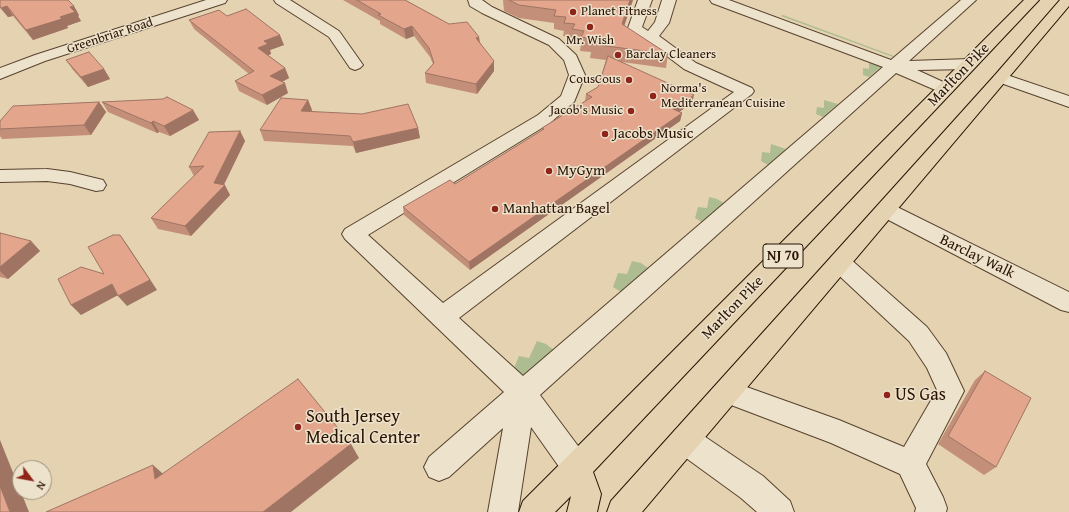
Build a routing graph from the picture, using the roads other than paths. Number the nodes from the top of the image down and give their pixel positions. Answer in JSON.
{"nodes":[{"id":1,"x":220,"y":0,"type":"edge"},
{"id":2,"x":282,"y":0,"type":"edge"},
{"id":3,"x":476,"y":0,"type":"edge"},
{"id":4,"x":645,"y":0,"type":"edge"},
{"id":5,"x":669,"y":0,"type":"edge"},
{"id":6,"x":717,"y":0,"type":"edge"},
{"id":7,"x":969,"y":0,"type":"edge"},
{"id":8,"x":1032,"y":0,"type":"edge"},
{"id":9,"x":1066,"y":3,"type":"edge"},
{"id":10,"x":651,"y":37,"type":"junction"},
{"id":11,"x":970,"y":64,"type":"junction"},
{"id":12,"x":355,"y":65,"type":"dead end"},
{"id":13,"x":894,"y":66,"type":"junction"},
{"id":14,"x":0,"y":74,"type":"edge"},
{"id":15,"x":1001,"y":78,"type":"junction"},
{"id":16,"x":946,"y":89,"type":"junction"},
{"id":17,"x":1069,"y":102,"type":"edge"},
{"id":18,"x":0,"y":176,"type":"edge"},
{"id":19,"x":96,"y":185,"type":"dead end"},
{"id":20,"x":886,"y":210,"type":"junction"},
{"id":21,"x":840,"y":262,"type":"junction"},
{"id":22,"x":1069,"y":303,"type":"edge"},
{"id":23,"x":442,"y":317,"type":"junction"},
{"id":24,"x":727,"y":392,"type":"junction"},
{"id":25,"x":523,"y":393,"type":"junction"},
{"id":26,"x":685,"y":440,"type":"junction"},
{"id":27,"x":910,"y":464,"type":"junction"},
{"id":28,"x":439,"y":467,"type":"dead end"},
{"id":29,"x":577,"y":468,"type":"junction"},
{"id":30,"x":503,"y":512,"type":"edge"},
{"id":31,"x":534,"y":512,"type":"edge"},
{"id":32,"x":582,"y":512,"type":"edge"},
{"id":33,"x":622,"y":512,"type":"edge"},
{"id":34,"x":779,"y":512,"type":"edge"},
{"id":35,"x":930,"y":512,"type":"edge"}],
"edges":[{"from":1,"to":14,"type":"street","name":"Greenbriar Road"},
{"from":2,"to":12,"type":"street"},
{"from":3,"to":23,"type":"street"},
{"from":4,"to":10,"type":"street"},
{"from":5,"to":10,"type":"street"},
{"from":6,"to":13,"type":"street"},
{"from":7,"to":13,"type":"street"},
{"from":8,"to":11,"type":"highway","name":"Marlton Pike","number":"NJ 70"},
{"from":9,"to":15,"type":"highway","name":"Marlton Pike"},
{"from":10,"to":23,"type":"street"},
{"from":11,"to":13,"type":"street"},
{"from":11,"to":16,"type":"highway","name":"Marlton Pike","number":"NJ 70"},
{"from":13,"to":16,"type":"street"},
{"from":13,"to":25,"type":"street"},
{"from":15,"to":17,"type":"street"},
{"from":15,"to":20,"type":"highway","name":"Marlton Pike"},
{"from":16,"to":29,"type":"highway","name":"Marlton Pike","number":"NJ 70"},
{"from":18,"to":19,"type":"street"},
{"from":20,"to":21,"type":"highway","name":"Marlton Pike"},
{"from":20,"to":22,"type":"street","name":"Barclay Walk"},
{"from":21,"to":24,"type":"highway","name":"Marlton Pike"},
{"from":21,"to":27,"type":"street"},
{"from":23,"to":25,"type":"street"},
{"from":24,"to":26,"type":"highway","name":"Marlton Pike"},
{"from":24,"to":27,"type":"street"},
{"from":25,"to":28,"type":"street"},
{"from":25,"to":29,"type":"street"},
{"from":25,"to":30,"type":"street"},
{"from":26,"to":33,"type":"highway","name":"Marlton Pike"},
{"from":26,"to":34,"type":"street"},
{"from":27,"to":35,"type":"street"},
{"from":29,"to":31,"type":"highway","name":"Marlton Pike","number":"NJ 70"},
{"from":29,"to":32,"type":"highway"}]}
